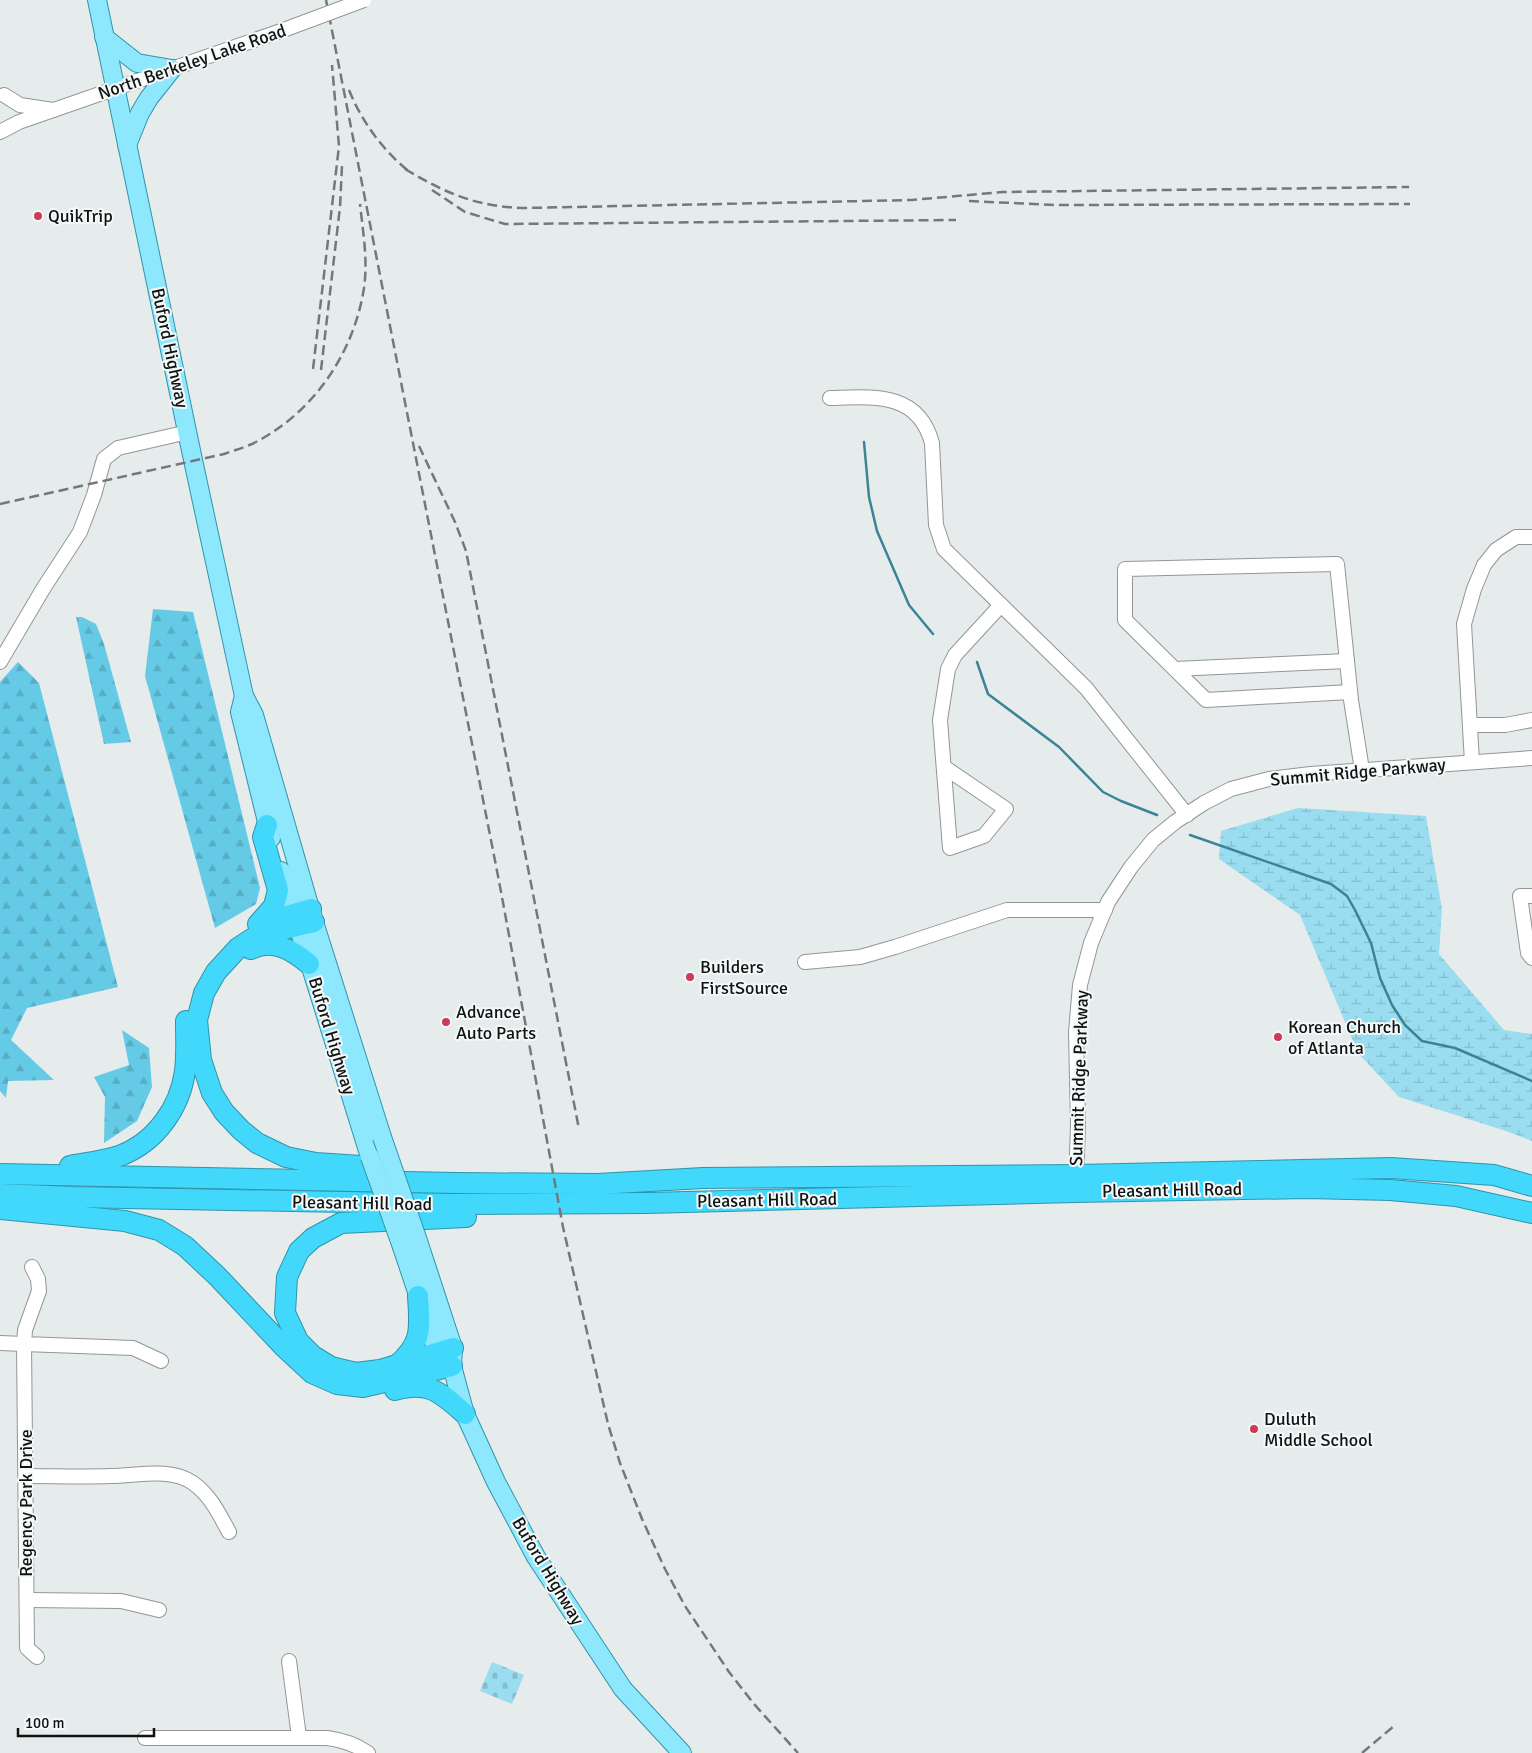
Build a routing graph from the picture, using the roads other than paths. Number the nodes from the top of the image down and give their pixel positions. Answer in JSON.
{"nodes":[{"id":1,"x":97,"y":0,"type":"edge"},
{"id":2,"x":364,"y":0,"type":"edge"},
{"id":3,"x":104,"y":36,"type":"junction"},
{"id":4,"x":172,"y":69,"type":"junction"},
{"id":5,"x":115,"y":89,"type":"junction"},
{"id":6,"x":2,"y":90,"type":"edge"},
{"id":7,"x":54,"y":110,"type":"junction"},
{"id":8,"x":19,"y":122,"type":"junction"},
{"id":9,"x":0,"y":132,"type":"edge"},
{"id":10,"x":127,"y":145,"type":"junction"},
{"id":11,"x":830,"y":398,"type":"dead end"},
{"id":12,"x":188,"y":432,"type":"junction"},
{"id":13,"x":1532,"y":537,"type":"edge"},
{"id":14,"x":1001,"y":605,"type":"junction"},
{"id":15,"x":1347,"y":661,"type":"junction"},
{"id":16,"x":0,"y":662,"type":"edge"},
{"id":17,"x":1174,"y":669,"type":"junction"},
{"id":18,"x":1350,"y":692,"type":"junction"},
{"id":19,"x":244,"y":696,"type":"junction"},
{"id":20,"x":1532,"y":720,"type":"edge"},
{"id":21,"x":1470,"y":725,"type":"junction"},
{"id":22,"x":1532,"y":758,"type":"edge"},
{"id":23,"x":1472,"y":762,"type":"junction"},
{"id":24,"x":944,"y":767,"type":"junction"},
{"id":25,"x":1362,"y":770,"type":"junction"},
{"id":26,"x":1187,"y":815,"type":"junction"},
{"id":27,"x":267,"y":825,"type":"junction"},
{"id":28,"x":1532,"y":896,"type":"edge"},
{"id":29,"x":1105,"y":910,"type":"junction"},
{"id":30,"x":304,"y":918,"type":"junction"},
{"id":31,"x":260,"y":922,"type":"junction"},
{"id":32,"x":1532,"y":958,"type":"edge"},
{"id":33,"x":805,"y":962,"type":"dead end"},
{"id":34,"x":309,"y":964,"type":"junction"},
{"id":35,"x":201,"y":1060,"type":"junction"},
{"id":36,"x":0,"y":1174,"type":"edge"},
{"id":37,"x":21,"y":1174,"type":"junction"},
{"id":38,"x":598,"y":1184,"type":"junction"},
{"id":39,"x":1076,"y":1184,"type":"junction"},
{"id":40,"x":1532,"y":1186,"type":"edge"},
{"id":41,"x":0,"y":1194,"type":"edge"},
{"id":42,"x":647,"y":1203,"type":"junction"},
{"id":43,"x":0,"y":1209,"type":"edge"},
{"id":44,"x":1532,"y":1213,"type":"edge"},
{"id":45,"x":32,"y":1267,"type":"dead end"},
{"id":46,"x":217,"y":1276,"type":"junction"},
{"id":47,"x":418,"y":1296,"type":"junction"},
{"id":48,"x":0,"y":1343,"type":"edge"},
{"id":49,"x":24,"y":1344,"type":"junction"},
{"id":50,"x":448,"y":1356,"type":"junction"},
{"id":51,"x":160,"y":1361,"type":"dead end"},
{"id":52,"x":396,"y":1366,"type":"junction"},
{"id":53,"x":465,"y":1414,"type":"junction"},
{"id":54,"x":26,"y":1476,"type":"junction"},
{"id":55,"x":229,"y":1532,"type":"dead end"},
{"id":56,"x":27,"y":1600,"type":"junction"},
{"id":57,"x":159,"y":1610,"type":"dead end"},
{"id":58,"x":37,"y":1657,"type":"dead end"},
{"id":59,"x":289,"y":1661,"type":"dead end"},
{"id":60,"x":299,"y":1737,"type":"junction"},
{"id":61,"x":144,"y":1738,"type":"dead end"},
{"id":62,"x":368,"y":1753,"type":"edge"},
{"id":63,"x":682,"y":1753,"type":"edge"}],
"edges":[{"from":1,"to":3,"type":"main road","name":"Buford Highway"},
{"from":2,"to":4,"type":"street","name":"North Berkeley Lake Road","bridge":true},
{"from":3,"to":4,"type":"main road"},
{"from":3,"to":5,"type":"main road","name":"Buford Highway"},
{"from":4,"to":5,"type":"street","name":"North Berkeley Lake Road"},
{"from":4,"to":10,"type":"main road"},
{"from":5,"to":7,"type":"street","name":"North Berkeley Lake Road"},
{"from":5,"to":10,"type":"main road","name":"Buford Highway"},
{"from":6,"to":7,"type":"street"},
{"from":6,"to":8,"type":"street"},
{"from":7,"to":8,"type":"street","name":"North Berkeley Lake Road"},
{"from":8,"to":9,"type":"street","name":"North Berkeley Lake Road"},
{"from":10,"to":12,"type":"main road","name":"Buford Highway"},
{"from":11,"to":14,"type":"street"},
{"from":12,"to":16,"type":"street"},
{"from":12,"to":19,"type":"main road","name":"Buford Highway"},
{"from":13,"to":21,"type":"street"},
{"from":14,"to":24,"type":"street"},
{"from":14,"to":26,"type":"street"},
{"from":15,"to":17,"type":"street"},
{"from":15,"to":17,"type":"street"},
{"from":15,"to":18,"type":"street"},
{"from":17,"to":18,"type":"street"},
{"from":18,"to":25,"type":"street"},
{"from":19,"to":27,"type":"main road","name":"Buford Highway"},
{"from":19,"to":30,"type":"main road","name":"Buford Highway"},
{"from":20,"to":21,"type":"street"},
{"from":21,"to":23,"type":"street"},
{"from":22,"to":23,"type":"street","name":"Summit Ridge Parkway"},
{"from":23,"to":25,"type":"street","name":"Summit Ridge Parkway"},
{"from":24,"to":24,"type":"street"},
{"from":25,"to":26,"type":"street","name":"Summit Ridge Parkway"},
{"from":26,"to":29,"type":"street","name":"Summit Ridge Parkway"},
{"from":27,"to":30,"type":"main road","name":"Buford Highway"},
{"from":27,"to":31,"type":"highway"},
{"from":28,"to":32,"type":"street"},
{"from":29,"to":33,"type":"street"},
{"from":29,"to":39,"type":"street","name":"Summit Ridge Parkway"},
{"from":30,"to":31,"type":"highway"},
{"from":30,"to":34,"type":"main road","name":"Buford Highway"},
{"from":30,"to":35,"type":"highway"},
{"from":30,"to":50,"type":"main road","name":"Buford Highway","bridge":true},
{"from":31,"to":37,"type":"highway"},
{"from":34,"to":35,"type":"highway"},
{"from":34,"to":47,"type":"main road","name":"Buford Highway","bridge":true},
{"from":35,"to":38,"type":"highway"},
{"from":36,"to":37,"type":"highway","name":"Pleasant Hill Road"},
{"from":37,"to":38,"type":"highway","name":"Pleasant Hill Road"},
{"from":38,"to":39,"type":"highway","name":"Pleasant Hill Road"},
{"from":39,"to":40,"type":"highway","name":"Pleasant Hill Road"},
{"from":39,"to":42,"type":"highway","name":"Pleasant Hill Road"},
{"from":39,"to":44,"type":"highway","name":"Pleasant Hill Road"},
{"from":41,"to":42,"type":"highway","name":"Pleasant Hill Road"},
{"from":42,"to":52,"type":"highway"},
{"from":43,"to":46,"type":"highway"},
{"from":45,"to":49,"type":"street","name":"Regency Park Drive"},
{"from":46,"to":50,"type":"highway"},
{"from":46,"to":53,"type":"highway"},
{"from":47,"to":50,"type":"main road","name":"Buford Highway"},
{"from":47,"to":52,"type":"highway"},
{"from":48,"to":49,"type":"street"},
{"from":49,"to":51,"type":"street"},
{"from":49,"to":54,"type":"street","name":"Regency Park Drive"},
{"from":50,"to":52,"type":"highway"},
{"from":50,"to":53,"type":"main road","name":"Buford Highway"},
{"from":53,"to":63,"type":"main road","name":"Buford Highway"},
{"from":54,"to":55,"type":"street"},
{"from":54,"to":56,"type":"street","name":"Regency Park Drive"},
{"from":56,"to":57,"type":"street"},
{"from":56,"to":58,"type":"street","name":"Regency Park Drive"},
{"from":59,"to":60,"type":"street"},
{"from":60,"to":61,"type":"street"},
{"from":60,"to":62,"type":"street"}]}
